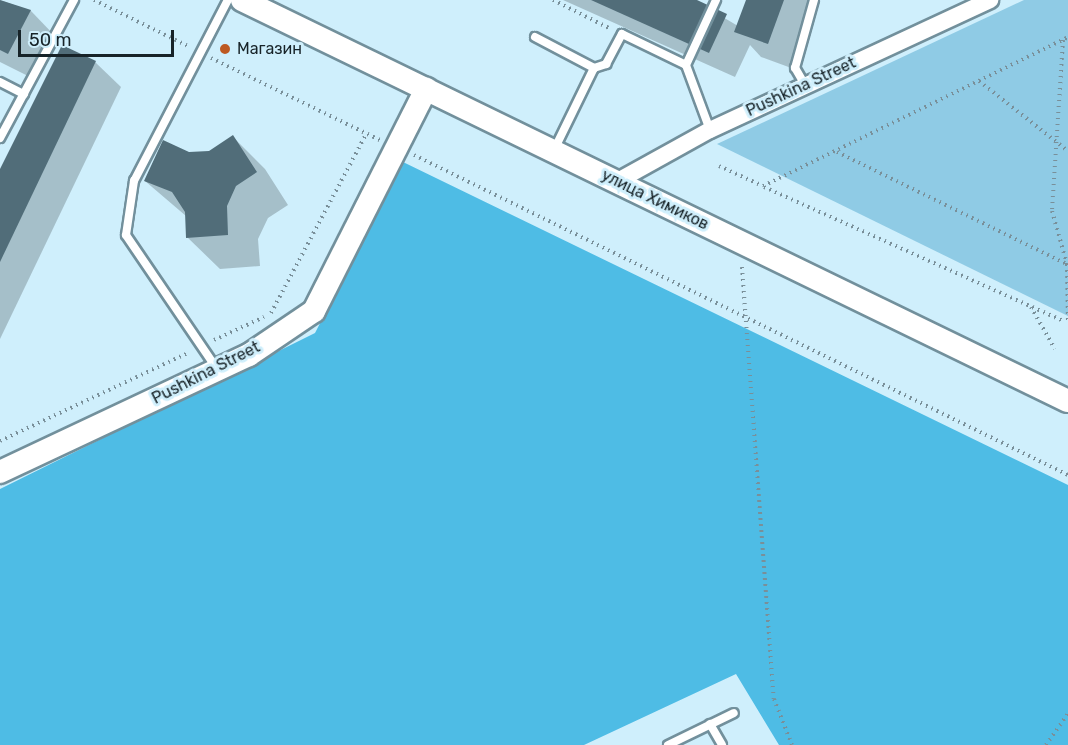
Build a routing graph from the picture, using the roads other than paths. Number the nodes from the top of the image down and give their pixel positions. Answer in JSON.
{"nodes":[{"id":1,"x":74,"y":0,"type":"edge"},
{"id":2,"x":228,"y":0,"type":"edge"},
{"id":3,"x":242,"y":0,"type":"edge"},
{"id":4,"x":716,"y":0,"type":"edge"},
{"id":5,"x":814,"y":0,"type":"edge"},
{"id":6,"x":990,"y":0,"type":"edge"},
{"id":7,"x":535,"y":37,"type":"dead end"},
{"id":8,"x":686,"y":66,"type":"junction"},
{"id":9,"x":594,"y":69,"type":"junction"},
{"id":10,"x":0,"y":82,"type":"edge"},
{"id":11,"x":805,"y":85,"type":"junction"},
{"id":12,"x":426,"y":89,"type":"junction"},
{"id":13,"x":24,"y":94,"type":"junction"},
{"id":14,"x":710,"y":130,"type":"junction"},
{"id":15,"x":0,"y":138,"type":"edge"},
{"id":16,"x":553,"y":151,"type":"junction"},
{"id":17,"x":616,"y":182,"type":"junction"},
{"id":18,"x":218,"y":370,"type":"junction"},
{"id":19,"x":1068,"y":401,"type":"edge"},
{"id":20,"x":0,"y":472,"type":"edge"},
{"id":21,"x":734,"y":713,"type":"dead end"},
{"id":22,"x":710,"y":724,"type":"junction"},
{"id":23,"x":668,"y":745,"type":"edge"},
{"id":24,"x":722,"y":745,"type":"edge"}],
"edges":[{"from":1,"to":13,"type":"lane"},
{"from":2,"to":18,"type":"lane"},
{"from":3,"to":12,"type":"street","name":"улица Химиков"},
{"from":4,"to":8,"type":"lane"},
{"from":5,"to":11,"type":"lane"},
{"from":6,"to":11,"type":"street","name":"Pushkina Street"},
{"from":7,"to":9,"type":"lane"},
{"from":8,"to":9,"type":"lane"},
{"from":8,"to":14,"type":"lane"},
{"from":9,"to":16,"type":"lane"},
{"from":10,"to":13,"type":"lane"},
{"from":11,"to":14,"type":"street","name":"Pushkina Street"},
{"from":12,"to":16,"type":"street","name":"улица Химиков"},
{"from":12,"to":18,"type":"street","name":"Pushkina Street"},
{"from":13,"to":15,"type":"lane"},
{"from":14,"to":17,"type":"street","name":"Pushkina Street"},
{"from":16,"to":17,"type":"street","name":"улица Химиков"},
{"from":17,"to":19,"type":"street","name":"улица Химиков"},
{"from":18,"to":20,"type":"street","name":"Pushkina Street"},
{"from":21,"to":22,"type":"lane"},
{"from":22,"to":23,"type":"lane"},
{"from":22,"to":24,"type":"lane"}]}
